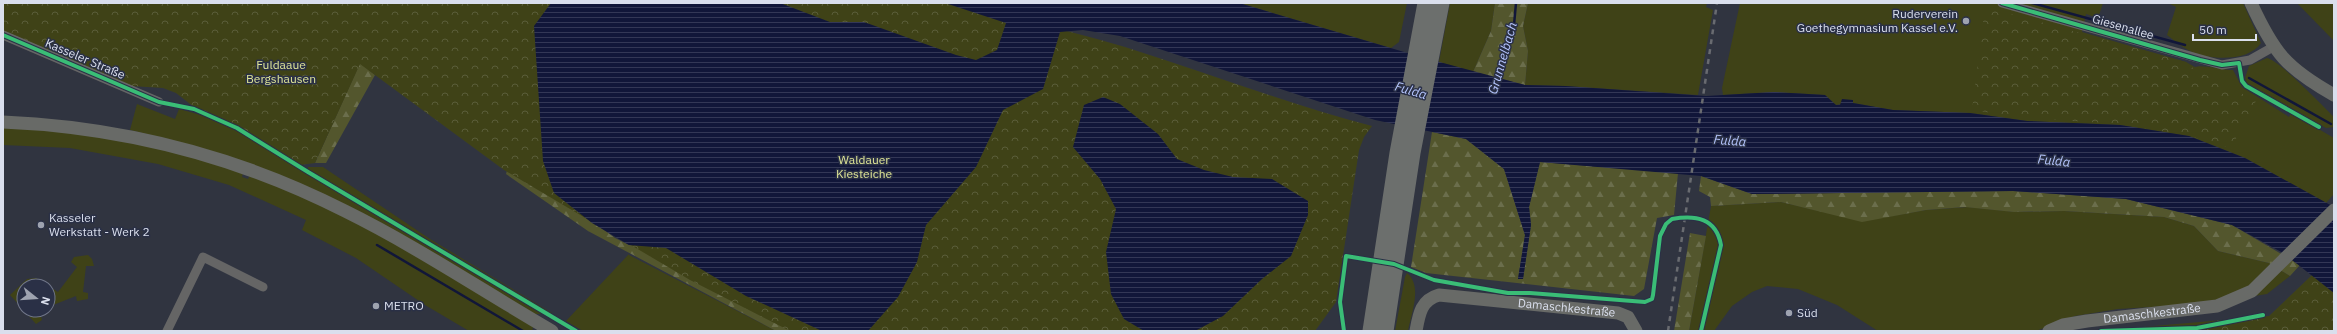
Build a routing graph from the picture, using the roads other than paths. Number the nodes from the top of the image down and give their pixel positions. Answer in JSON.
{"nodes":[{"id":1,"x":1426,"y":3,"type":"edge"},
{"id":2,"x":1441,"y":3,"type":"edge"},
{"id":3,"x":2002,"y":3,"type":"edge"},
{"id":4,"x":2250,"y":3,"type":"edge"},
{"id":5,"x":3,"y":35,"type":"edge"},
{"id":6,"x":2273,"y":47,"type":"junction"},
{"id":7,"x":2334,"y":95,"type":"edge"},
{"id":8,"x":159,"y":102,"type":"dead end"},
{"id":9,"x":3,"y":122,"type":"edge"},
{"id":10,"x":2334,"y":210,"type":"edge"},
{"id":11,"x":1385,"y":286,"type":"junction"},
{"id":12,"x":263,"y":287,"type":"dead end"},
{"id":13,"x":167,"y":331,"type":"edge"},
{"id":14,"x":552,"y":331,"type":"edge"},
{"id":15,"x":1371,"y":331,"type":"edge"},
{"id":16,"x":1385,"y":331,"type":"edge"},
{"id":17,"x":1416,"y":331,"type":"edge"},
{"id":18,"x":1636,"y":331,"type":"edge"},
{"id":19,"x":2049,"y":331,"type":"edge"}],
"edges":[{"from":1,"to":11,"type":"highway"},
{"from":2,"to":11,"type":"highway"},
{"from":3,"to":6,"type":"street","name":"Giesenallee"},
{"from":4,"to":6,"type":"street"},
{"from":5,"to":8,"type":"street","name":"Kasseler Straße"},
{"from":6,"to":7,"type":"street"},
{"from":9,"to":14,"type":"street"},
{"from":10,"to":19,"type":"street","name":"Damaschkestraße"},
{"from":11,"to":15,"type":"highway"},
{"from":11,"to":16,"type":"highway"},
{"from":12,"to":13,"type":"street"},
{"from":17,"to":18,"type":"street","name":"Damaschkestraße"}]}
